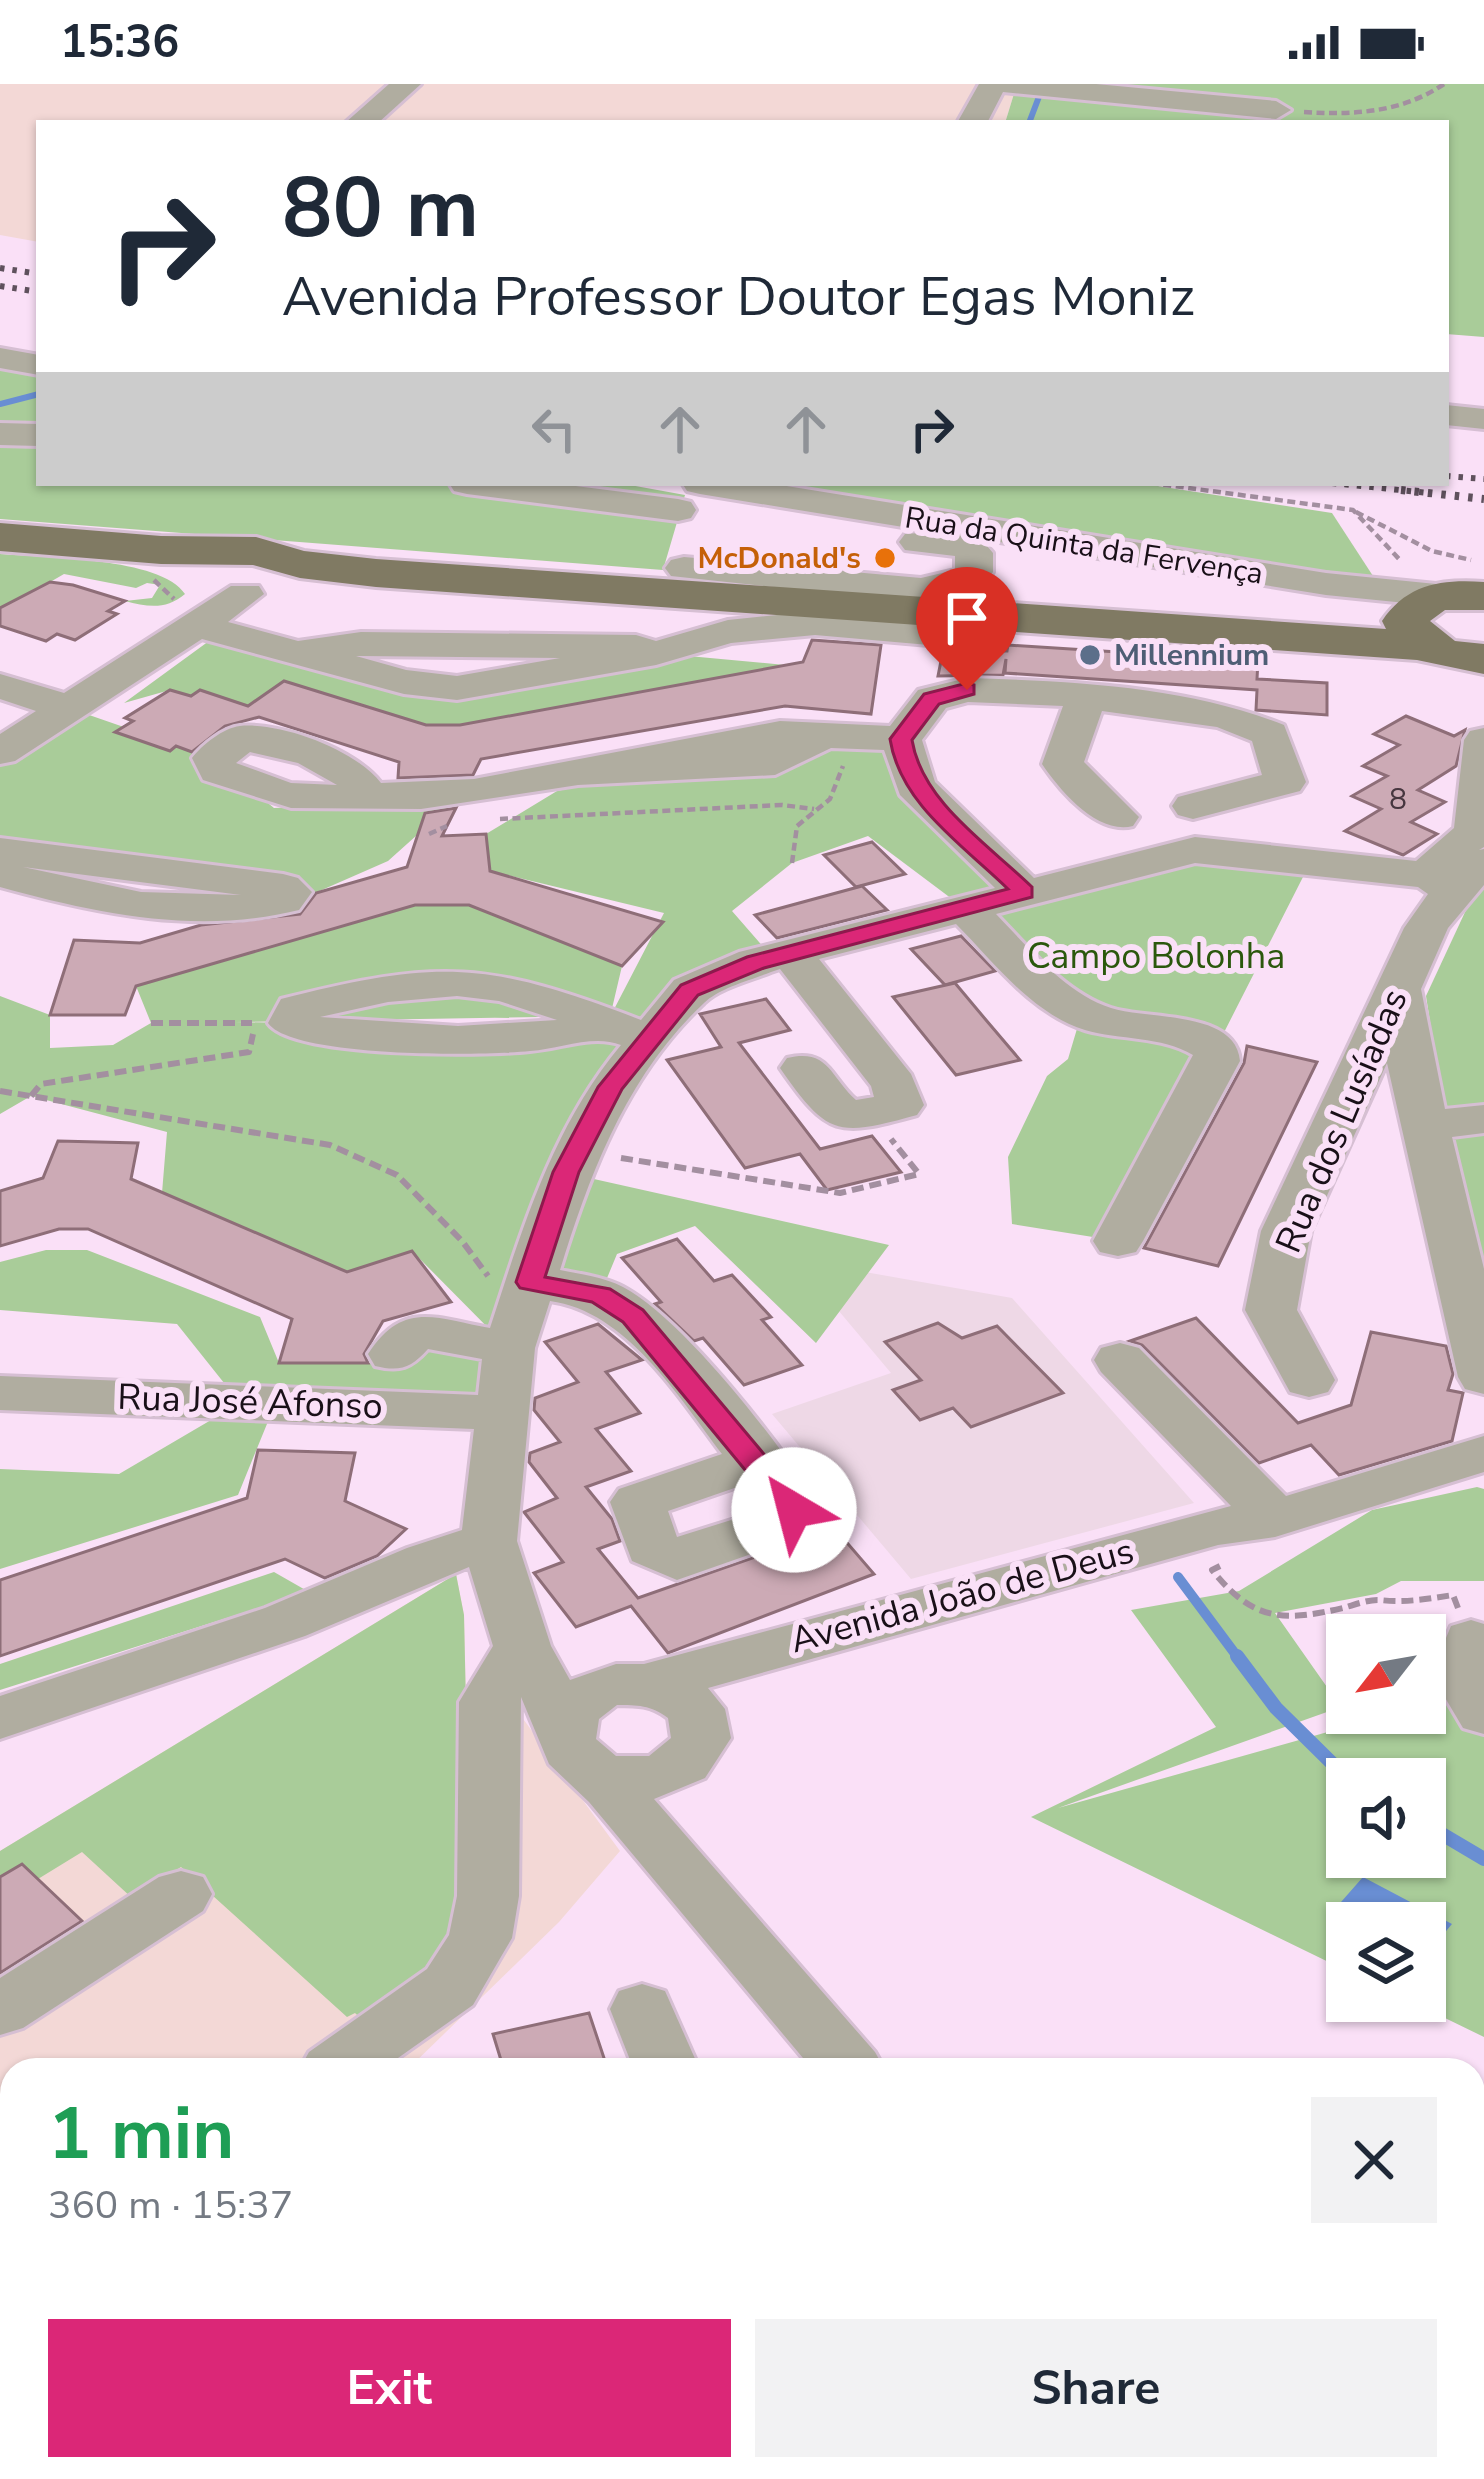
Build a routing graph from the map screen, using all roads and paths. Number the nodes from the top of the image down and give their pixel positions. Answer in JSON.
{"nodes":[{"id":1,"x":407,"y":84,"type":"edge"},
{"id":2,"x":992,"y":84,"type":"edge"},
{"id":3,"x":1006,"y":84,"type":"edge"},
{"id":4,"x":1444,"y":84,"type":"edge"},
{"id":5,"x":1137,"y":110,"type":"edge"},
{"id":6,"x":1281,"y":115,"type":"edge"},
{"id":7,"x":364,"y":120,"type":"edge"},
{"id":8,"x":974,"y":120,"type":"edge"},
{"id":9,"x":0,"y":358,"type":"edge"},
{"id":10,"x":36,"y":364,"type":"edge"},
{"id":11,"x":1449,"y":415,"type":"edge"},
{"id":12,"x":1484,"y":419,"type":"edge"},
{"id":13,"x":0,"y":434,"type":"edge"},
{"id":14,"x":36,"y":435,"type":"edge"},
{"id":15,"x":513,"y":486,"type":"edge"},
{"id":16,"x":1173,"y":486,"type":"edge"},
{"id":17,"x":689,"y":496,"type":"edge"},
{"id":18,"x":1353,"y":510,"type":"junction"},
{"id":19,"x":0,"y":537,"type":"edge"},
{"id":20,"x":1402,"y":562,"type":"dead end"},
{"id":21,"x":1484,"y":562,"type":"edge"},
{"id":22,"x":682,"y":580,"type":"junction"},
{"id":23,"x":202,"y":584,"type":"junction"},
{"id":24,"x":1326,"y":584,"type":"junction"},
{"id":25,"x":816,"y":612,"type":"junction"},
{"id":26,"x":1428,"y":633,"type":"edge"},
{"id":27,"x":0,"y":686,"type":"edge"},
{"id":28,"x":1086,"y":698,"type":"junction"},
{"id":29,"x":54,"y":703,"type":"junction"},
{"id":30,"x":0,"y":724,"type":"edge"},
{"id":31,"x":901,"y":739,"type":"junction"},
{"id":32,"x":1484,"y":740,"type":"edge"},
{"id":33,"x":832,"y":747,"type":"junction"},
{"id":34,"x":0,"y":752,"type":"edge"},
{"id":35,"x":368,"y":794,"type":"dead end"},
{"id":36,"x":1193,"y":806,"type":"dead end"},
{"id":37,"x":814,"y":809,"type":"junction"},
{"id":38,"x":1118,"y":817,"type":"dead end"},
{"id":39,"x":488,"y":819,"type":"dead end"},
{"id":40,"x":0,"y":851,"type":"edge"},
{"id":41,"x":792,"y":863,"type":"dead end"},
{"id":42,"x":1335,"y":867,"type":"junction"},
{"id":43,"x":1452,"y":869,"type":"edge"},
{"id":44,"x":0,"y":874,"type":"edge"},
{"id":45,"x":1024,"y":892,"type":"junction"},
{"id":46,"x":964,"y":908,"type":"junction"},
{"id":47,"x":791,"y":953,"type":"junction"},
{"id":48,"x":1399,"y":990,"type":"junction"},
{"id":49,"x":255,"y":1009,"type":"dead end"},
{"id":50,"x":151,"y":1023,"type":"dead end"},
{"id":51,"x":256,"y":1023,"type":"junction"},
{"id":52,"x":628,"y":1031,"type":"junction"},
{"id":53,"x":804,"y":1068,"type":"dead end"},
{"id":54,"x":0,"y":1091,"type":"edge"},
{"id":55,"x":31,"y":1096,"type":"junction"},
{"id":56,"x":871,"y":1113,"type":"junction"},
{"id":57,"x":1484,"y":1119,"type":"edge"},
{"id":58,"x":1426,"y":1126,"type":"junction"},
{"id":59,"x":576,"y":1153,"type":"junction"},
{"id":60,"x":1118,"y":1241,"type":"dead end"},
{"id":61,"x":519,"y":1316,"type":"junction"},
{"id":62,"x":394,"y":1354,"type":"dead end"},
{"id":63,"x":1120,"y":1360,"type":"dead end"},
{"id":64,"x":1484,"y":1377,"type":"edge"},
{"id":65,"x":1309,"y":1380,"type":"dead end"},
{"id":66,"x":0,"y":1393,"type":"edge"},
{"id":67,"x":499,"y":1414,"type":"junction"},
{"id":68,"x":1484,"y":1454,"type":"edge"},
{"id":69,"x":757,"y":1461,"type":"dead end"},
{"id":70,"x":1255,"y":1532,"type":"junction"},
{"id":71,"x":489,"y":1541,"type":"junction"},
{"id":72,"x":1471,"y":1640,"type":"joint"},
{"id":73,"x":522,"y":1646,"type":"junction"},
{"id":74,"x":606,"y":1699,"type":"junction"},
{"id":75,"x":1484,"y":1713,"type":"edge"},
{"id":76,"x":0,"y":1718,"type":"edge"},
{"id":77,"x":702,"y":1724,"type":"junction"},
{"id":78,"x":668,"y":1773,"type":"junction"},
{"id":79,"x":601,"y":1774,"type":"junction"},
{"id":80,"x":652,"y":1842,"type":"junction"},
{"id":81,"x":181,"y":1894,"type":"dead end"},
{"id":82,"x":642,"y":2009,"type":"dead end"},
{"id":83,"x":0,"y":2010,"type":"edge"},
{"id":84,"x":349,"y":2058,"type":"edge"},
{"id":85,"x":662,"y":2058,"type":"edge"},
{"id":86,"x":841,"y":2058,"type":"edge"}],
"edges":[{"from":1,"to":7,"type":"street"},
{"from":2,"to":8,"type":"street"},
{"from":3,"to":5,"type":"street"},
{"from":4,"to":6,"type":"path"},
{"from":5,"to":6,"type":"street"},
{"from":9,"to":10,"type":"street"},
{"from":11,"to":12,"type":"street"},
{"from":13,"to":14,"type":"street"},
{"from":15,"to":17,"type":"street","name":"Rua da Quinta da Fervença"},
{"from":16,"to":18,"type":"path"},
{"from":17,"to":24,"type":"street","name":"Rua da Quinta da Fervença"},
{"from":18,"to":20,"type":"path"},
{"from":18,"to":21,"type":"path"},
{"from":19,"to":23,"type":"main road"},
{"from":22,"to":22,"type":"street"},
{"from":22,"to":23,"type":"main road"},
{"from":22,"to":25,"type":"main road"},
{"from":23,"to":25,"type":"street"},
{"from":23,"to":29,"type":"street"},
{"from":24,"to":26,"type":"street","name":"Rua da Quinta da Fervença"},
{"from":24,"to":26,"type":"street"},
{"from":25,"to":26,"type":"main road"},
{"from":27,"to":29,"type":"street"},
{"from":28,"to":31,"type":"street"},
{"from":28,"to":36,"type":"street"},
{"from":28,"to":38,"type":"street"},
{"from":29,"to":30,"type":"street"},
{"from":29,"to":34,"type":"street"},
{"from":31,"to":33,"type":"street"},
{"from":31,"to":45,"type":"street"},
{"from":32,"to":43,"type":"street","name":"Rua dos Lusíadas"},
{"from":33,"to":35,"type":"street"},
{"from":33,"to":37,"type":"path"},
{"from":37,"to":39,"type":"path"},
{"from":37,"to":41,"type":"path"},
{"from":40,"to":44,"type":"street"},
{"from":42,"to":43,"type":"street"},
{"from":42,"to":43,"type":"street"},
{"from":42,"to":45,"type":"street"},
{"from":43,"to":48,"type":"street","name":"Rua dos Lusíadas"},
{"from":45,"to":46,"type":"street"},
{"from":46,"to":47,"type":"street"},
{"from":46,"to":60,"type":"street"},
{"from":47,"to":52,"type":"street"},
{"from":47,"to":56,"type":"street"},
{"from":48,"to":58,"type":"street"},
{"from":48,"to":65,"type":"street","name":"Rua dos Lusíadas"},
{"from":49,"to":51,"type":"path"},
{"from":50,"to":51,"type":"path"},
{"from":51,"to":55,"type":"path"},
{"from":52,"to":52,"type":"street"},
{"from":52,"to":59,"type":"street"},
{"from":53,"to":56,"type":"street"},
{"from":54,"to":55,"type":"path"},
{"from":55,"to":61,"type":"path"},
{"from":56,"to":59,"type":"path"},
{"from":57,"to":58,"type":"street"},
{"from":58,"to":64,"type":"street"},
{"from":59,"to":61,"type":"street"},
{"from":61,"to":62,"type":"street"},
{"from":61,"to":67,"type":"street"},
{"from":61,"to":69,"type":"street"},
{"from":63,"to":70,"type":"street"},
{"from":66,"to":67,"type":"street","name":"Rua José Afonso"},
{"from":67,"to":71,"type":"street"},
{"from":68,"to":70,"type":"street","name":"Avenida João de Deus"},
{"from":70,"to":72,"type":"path"},
{"from":70,"to":74,"type":"street","name":"Avenida João de Deus"},
{"from":70,"to":77,"type":"street","name":"Avenida João de Deus"},
{"from":71,"to":73,"type":"street"},
{"from":71,"to":76,"type":"street"},
{"from":72,"to":75,"type":"street"},
{"from":73,"to":74,"type":"street"},
{"from":73,"to":84,"type":"street"},
{"from":74,"to":77,"type":"street"},
{"from":74,"to":79,"type":"street"},
{"from":77,"to":78,"type":"street"},
{"from":78,"to":79,"type":"street"},
{"from":78,"to":80,"type":"street"},
{"from":79,"to":80,"type":"street"},
{"from":80,"to":86,"type":"street"},
{"from":81,"to":83,"type":"street"},
{"from":82,"to":85,"type":"street"}]}
